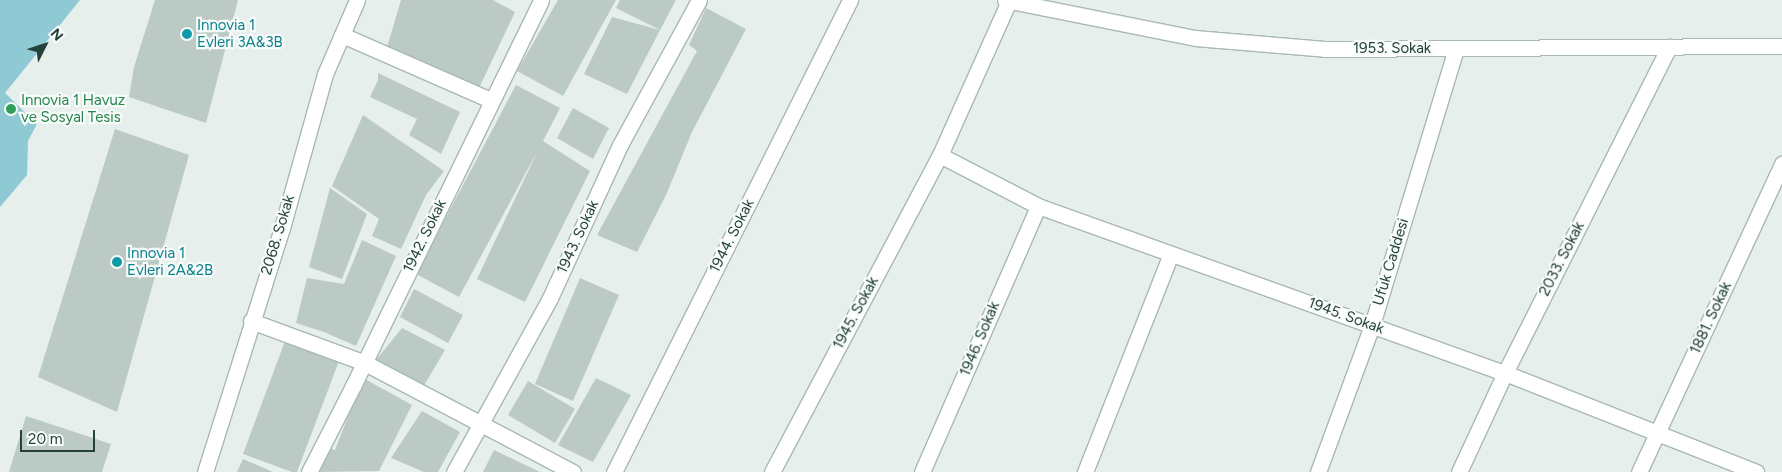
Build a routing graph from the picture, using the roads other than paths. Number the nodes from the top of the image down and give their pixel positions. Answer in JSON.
{"nodes":[{"id":1,"x":357,"y":0,"type":"edge"},
{"id":2,"x":541,"y":0,"type":"edge"},
{"id":3,"x":699,"y":0,"type":"edge"},
{"id":4,"x":850,"y":0,"type":"edge"},
{"id":5,"x":1007,"y":0,"type":"edge"},
{"id":6,"x":342,"y":35,"type":"junction"},
{"id":7,"x":1782,"y":46,"type":"edge"},
{"id":8,"x":1669,"y":47,"type":"junction"},
{"id":9,"x":1456,"y":49,"type":"junction"},
{"id":10,"x":491,"y":100,"type":"junction"},
{"id":11,"x":940,"y":154,"type":"junction"},
{"id":12,"x":1782,"y":164,"type":"edge"},
{"id":13,"x":1038,"y":206,"type":"junction"},
{"id":14,"x":1171,"y":254,"type":"junction"},
{"id":15,"x":251,"y":321,"type":"junction"},
{"id":16,"x":1372,"y":325,"type":"junction"},
{"id":17,"x":365,"y":363,"type":"junction"},
{"id":18,"x":1505,"y":373,"type":"junction"},
{"id":19,"x":480,"y":424,"type":"junction"},
{"id":20,"x":1658,"y":435,"type":"junction"},
{"id":21,"x":205,"y":472,"type":"edge"},
{"id":22,"x":309,"y":472,"type":"edge"},
{"id":23,"x":454,"y":472,"type":"edge"},
{"id":24,"x":573,"y":472,"type":"edge"},
{"id":25,"x":614,"y":472,"type":"edge"},
{"id":26,"x":772,"y":472,"type":"edge"},
{"id":27,"x":922,"y":472,"type":"edge"},
{"id":28,"x":1085,"y":472,"type":"edge"},
{"id":29,"x":1318,"y":472,"type":"edge"},
{"id":30,"x":1459,"y":472,"type":"edge"},
{"id":31,"x":1639,"y":472,"type":"edge"},
{"id":32,"x":1756,"y":472,"type":"edge"}],
"edges":[{"from":1,"to":6,"type":"street","name":"2068. Sokak"},
{"from":2,"to":10,"type":"street","name":"1942. Sokak"},
{"from":3,"to":19,"type":"street","name":"1943. Sokak"},
{"from":4,"to":25,"type":"street","name":"1944. Sokak"},
{"from":5,"to":9,"type":"street","name":"1953. Sokak"},
{"from":5,"to":11,"type":"street","name":"1945. Sokak"},
{"from":6,"to":10,"type":"street"},
{"from":6,"to":15,"type":"street","name":"2068. Sokak"},
{"from":7,"to":8,"type":"street","name":"1953. Sokak"},
{"from":8,"to":9,"type":"street","name":"1953. Sokak"},
{"from":8,"to":18,"type":"street","name":"2033. Sokak"},
{"from":9,"to":16,"type":"street","name":"Ufuk Caddesi"},
{"from":10,"to":17,"type":"street","name":"1942. Sokak"},
{"from":11,"to":13,"type":"street","name":"1945. Sokak"},
{"from":11,"to":26,"type":"street","name":"1945. Sokak"},
{"from":12,"to":20,"type":"street","name":"1881. Sokak"},
{"from":13,"to":14,"type":"street","name":"1945. Sokak"},
{"from":13,"to":27,"type":"street","name":"1946. Sokak"},
{"from":14,"to":16,"type":"street","name":"1945. Sokak"},
{"from":14,"to":28,"type":"street"},
{"from":15,"to":17,"type":"street"},
{"from":15,"to":21,"type":"street","name":"2068. Sokak"},
{"from":16,"to":18,"type":"street","name":"1945. Sokak"},
{"from":16,"to":29,"type":"street","name":"Ufuk Caddesi"},
{"from":17,"to":19,"type":"street"},
{"from":17,"to":22,"type":"street","name":"1942. Sokak"},
{"from":18,"to":20,"type":"street","name":"1945. Sokak"},
{"from":18,"to":30,"type":"street","name":"2033. Sokak"},
{"from":19,"to":23,"type":"street","name":"1943. Sokak"},
{"from":19,"to":24,"type":"street"},
{"from":20,"to":31,"type":"street","name":"1881. Sokak"},
{"from":20,"to":32,"type":"street","name":"1945. Sokak"}]}
